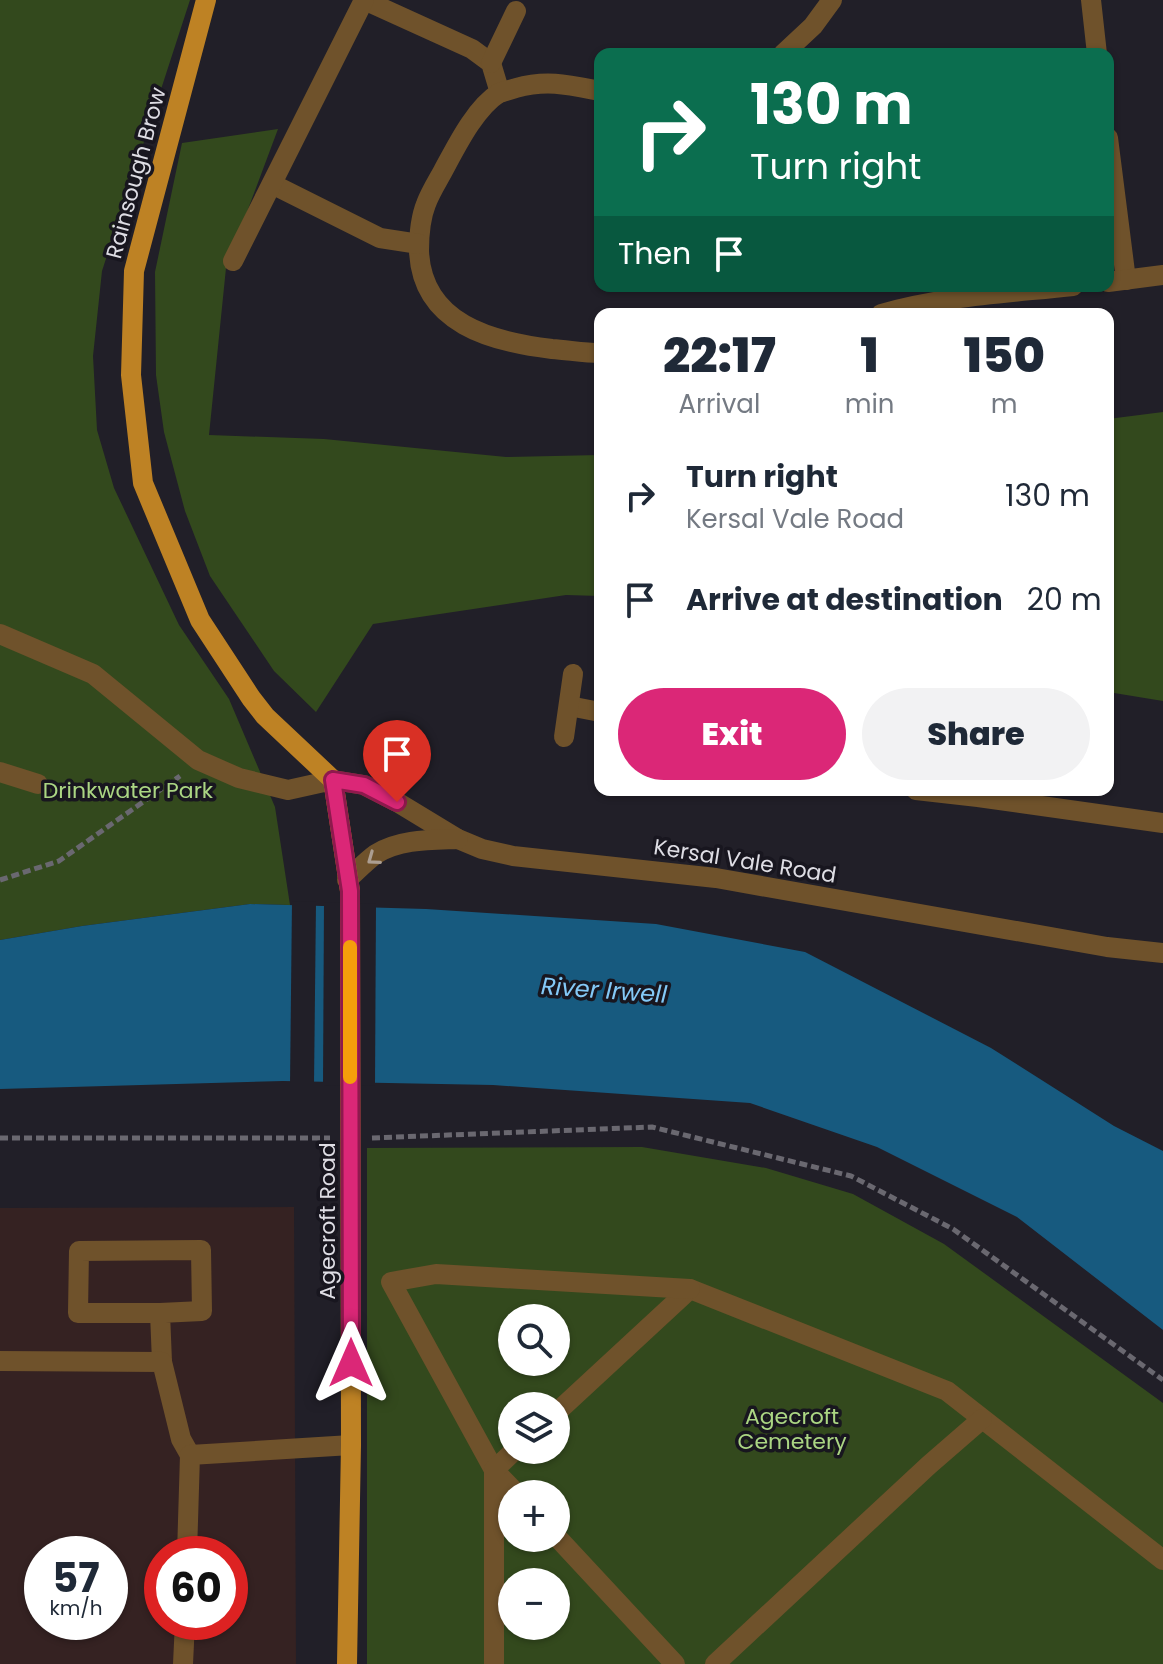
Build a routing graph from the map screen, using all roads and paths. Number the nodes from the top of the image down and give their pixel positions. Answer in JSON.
{"nodes":[{"id":1,"x":206,"y":0,"type":"edge"},
{"id":2,"x":364,"y":0,"type":"edge"},
{"id":3,"x":832,"y":0,"type":"edge"},
{"id":4,"x":1091,"y":0,"type":"edge"},
{"id":5,"x":516,"y":11,"type":"dead end"},
{"id":6,"x":789,"y":48,"type":"edge"},
{"id":7,"x":1096,"y":48,"type":"edge"},
{"id":8,"x":491,"y":63,"type":"junction"},
{"id":9,"x":594,"y":90,"type":"edge"},
{"id":10,"x":500,"y":93,"type":"junction"},
{"id":11,"x":272,"y":184,"type":"junction"},
{"id":12,"x":1114,"y":233,"type":"edge"},
{"id":13,"x":419,"y":244,"type":"junction"},
{"id":14,"x":233,"y":261,"type":"dead end"},
{"id":15,"x":1163,"y":275,"type":"edge"},
{"id":16,"x":1117,"y":281,"type":"edge"},
{"id":17,"x":1018,"y":292,"type":"edge"},
{"id":18,"x":903,"y":308,"type":"edge"},
{"id":19,"x":594,"y":352,"type":"edge"},
{"id":20,"x":0,"y":634,"type":"edge"},
{"id":21,"x":573,"y":674,"type":"dead end"},
{"id":22,"x":569,"y":706,"type":"junction"},
{"id":23,"x":594,"y":711,"type":"edge"},
{"id":24,"x":564,"y":737,"type":"dead end"},
{"id":25,"x":198,"y":760,"type":"junction"},
{"id":26,"x":0,"y":772,"type":"edge"},
{"id":27,"x":333,"y":780,"type":"junction"},
{"id":28,"x":38,"y":784,"type":"dead end"},
{"id":29,"x":969,"y":796,"type":"edge"},
{"id":30,"x":1163,"y":823,"type":"edge"},
{"id":31,"x":458,"y":839,"type":"junction"},
{"id":32,"x":0,"y":880,"type":"edge"},
{"id":33,"x":347,"y":880,"type":"junction"},
{"id":34,"x":1163,"y":953,"type":"edge"},
{"id":35,"x":351,"y":1129,"type":"junction"},
{"id":36,"x":0,"y":1138,"type":"edge"},
{"id":37,"x":690,"y":1289,"type":"junction"},
{"id":38,"x":160,"y":1313,"type":"junction"},
{"id":39,"x":0,"y":1361,"type":"edge"},
{"id":40,"x":162,"y":1362,"type":"junction"},
{"id":41,"x":1163,"y":1380,"type":"edge"},
{"id":42,"x":570,"y":1400,"type":"edge"},
{"id":43,"x":982,"y":1419,"type":"junction"},
{"id":44,"x":351,"y":1445,"type":"junction"},
{"id":45,"x":190,"y":1455,"type":"junction"},
{"id":46,"x":500,"y":1464,"type":"edge"},
{"id":47,"x":494,"y":1470,"type":"junction"},
{"id":48,"x":504,"y":1480,"type":"edge"},
{"id":49,"x":188,"y":1536,"type":"edge"},
{"id":50,"x":570,"y":1551,"type":"edge"},
{"id":51,"x":1163,"y":1560,"type":"edge"},
{"id":52,"x":184,"y":1640,"type":"edge"},
{"id":53,"x":183,"y":1664,"type":"edge"},
{"id":54,"x":347,"y":1664,"type":"edge"},
{"id":55,"x":494,"y":1664,"type":"edge"},
{"id":56,"x":675,"y":1664,"type":"edge"},
{"id":57,"x":715,"y":1664,"type":"edge"}],
"edges":[{"from":1,"to":27,"type":"main road","name":"Rainsough Brow"},
{"from":2,"to":8,"type":"street"},
{"from":2,"to":11,"type":"street"},
{"from":3,"to":6,"type":"street"},
{"from":4,"to":7,"type":"street"},
{"from":5,"to":8,"type":"street"},
{"from":8,"to":10,"type":"street"},
{"from":9,"to":10,"type":"street"},
{"from":10,"to":13,"type":"street"},
{"from":11,"to":13,"type":"street"},
{"from":11,"to":14,"type":"street"},
{"from":12,"to":16,"type":"street"},
{"from":13,"to":19,"type":"street"},
{"from":15,"to":16,"type":"street"},
{"from":17,"to":18,"type":"street"},
{"from":20,"to":25,"type":"street"},
{"from":21,"to":22,"type":"street"},
{"from":22,"to":23,"type":"street"},
{"from":22,"to":24,"type":"street"},
{"from":25,"to":27,"type":"street"},
{"from":25,"to":32,"type":"path"},
{"from":26,"to":28,"type":"street"},
{"from":27,"to":31,"type":"street","name":"Kersal Vale Road"},
{"from":27,"to":33,"type":"main road","name":"Agecroft Road"},
{"from":29,"to":30,"type":"street"},
{"from":31,"to":33,"type":"street","one_way":true},
{"from":31,"to":34,"type":"street","name":"Kersal Vale Road"},
{"from":33,"to":35,"type":"main road","name":"Agecroft Road"},
{"from":35,"to":36,"type":"path"},
{"from":35,"to":41,"type":"path"},
{"from":35,"to":44,"type":"main road","name":"Agecroft Road"},
{"from":37,"to":42,"type":"street"},
{"from":37,"to":43,"type":"street"},
{"from":37,"to":47,"type":"street"},
{"from":38,"to":38,"type":"street"},
{"from":38,"to":40,"type":"street"},
{"from":39,"to":40,"type":"street"},
{"from":40,"to":45,"type":"street"},
{"from":43,"to":51,"type":"street"},
{"from":43,"to":57,"type":"street"},
{"from":44,"to":45,"type":"street"},
{"from":44,"to":54,"type":"main road","name":"Agecroft Road"},
{"from":45,"to":49,"type":"street"},
{"from":46,"to":47,"type":"street"},
{"from":47,"to":48,"type":"street"},
{"from":47,"to":55,"type":"street"},
{"from":50,"to":56,"type":"street"},
{"from":52,"to":53,"type":"street"}]}
